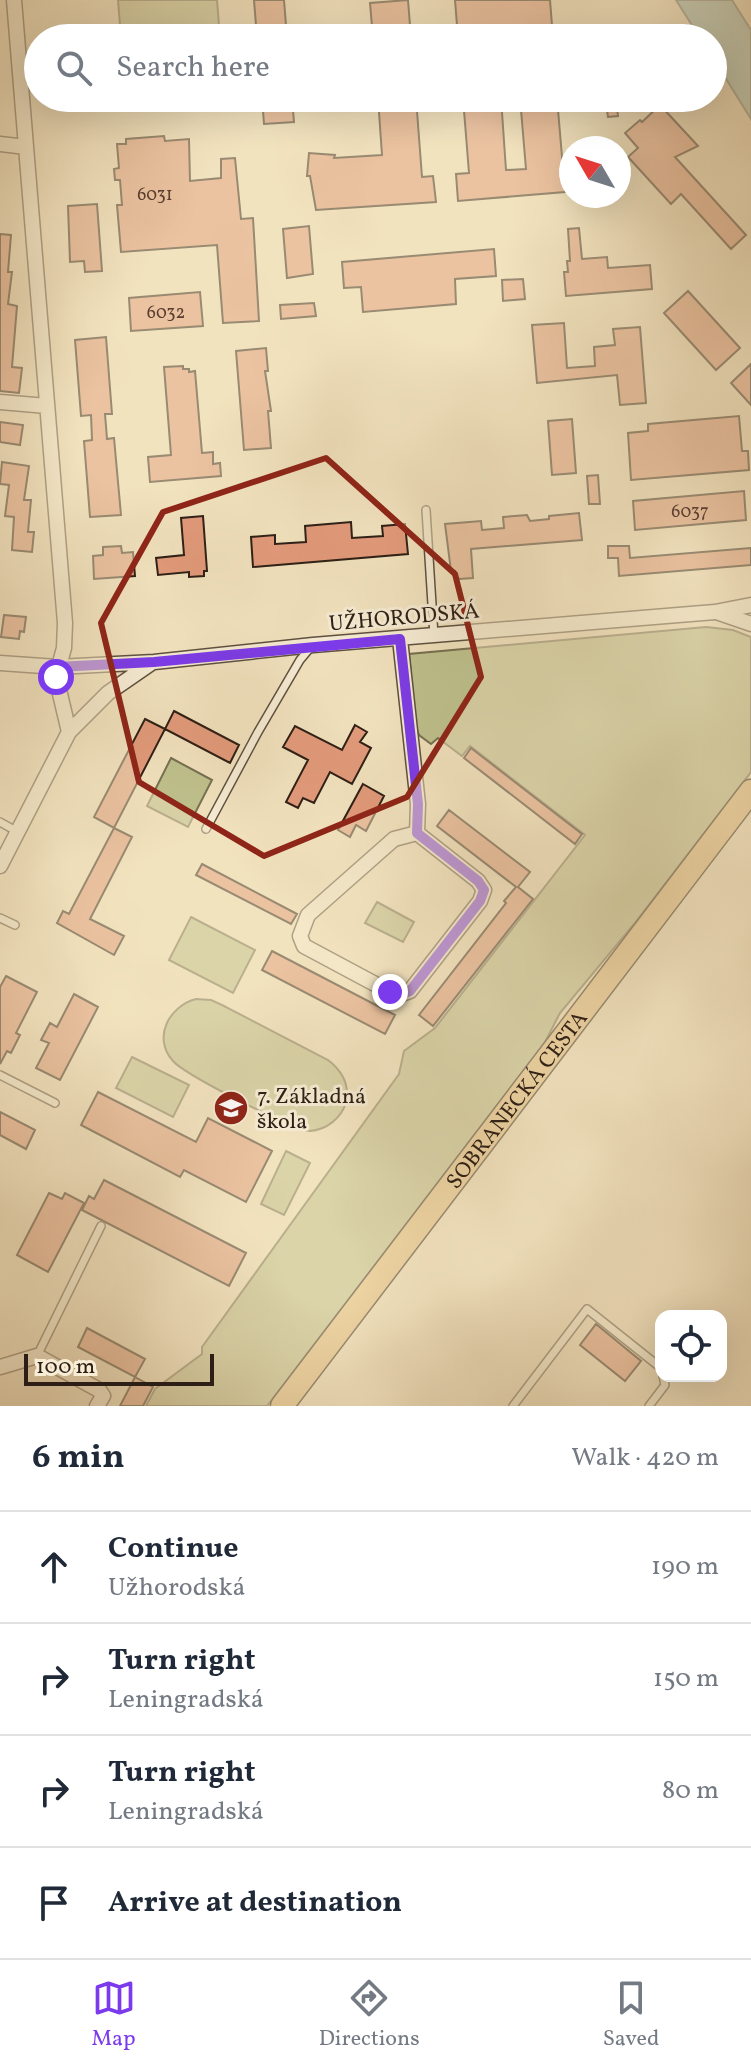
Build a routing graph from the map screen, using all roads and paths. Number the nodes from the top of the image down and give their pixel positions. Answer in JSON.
{"nodes":[{"id":1,"x":14,"y":0,"type":"edge"},
{"id":2,"x":0,"y":144,"type":"edge"},
{"id":3,"x":26,"y":147,"type":"junction"},
{"id":4,"x":0,"y":402,"type":"edge"},
{"id":5,"x":47,"y":406,"type":"junction"},
{"id":6,"x":426,"y":510,"type":"dead end"},
{"id":7,"x":751,"y":605,"type":"edge"},
{"id":8,"x":715,"y":612,"type":"junction"},
{"id":9,"x":751,"y":624,"type":"edge"},
{"id":10,"x":434,"y":636,"type":"junction"},
{"id":11,"x":400,"y":639,"type":"junction"},
{"id":12,"x":313,"y":645,"type":"junction"},
{"id":13,"x":154,"y":662,"type":"junction"},
{"id":14,"x":0,"y":663,"type":"edge"},
{"id":15,"x":57,"y":667,"type":"junction"},
{"id":16,"x":69,"y":732,"type":"junction"},
{"id":17,"x":751,"y":791,"type":"edge"},
{"id":18,"x":0,"y":822,"type":"edge"},
{"id":19,"x":206,"y":829,"type":"dead end"},
{"id":20,"x":18,"y":832,"type":"junction"},
{"id":21,"x":417,"y":833,"type":"junction"},
{"id":22,"x":0,"y":866,"type":"edge"},
{"id":23,"x":0,"y":918,"type":"edge"},
{"id":24,"x":15,"y":925,"type":"dead end"},
{"id":25,"x":0,"y":1075,"type":"edge"},
{"id":26,"x":55,"y":1103,"type":"dead end"},
{"id":27,"x":101,"y":1226,"type":"dead end"},
{"id":28,"x":37,"y":1356,"type":"junction"},
{"id":29,"x":655,"y":1363,"type":"edge"},
{"id":30,"x":0,"y":1367,"type":"edge"},
{"id":31,"x":664,"y":1382,"type":"edge"},
{"id":32,"x":97,"y":1406,"type":"edge"},
{"id":33,"x":282,"y":1406,"type":"edge"},
{"id":34,"x":513,"y":1406,"type":"edge"},
{"id":35,"x":649,"y":1406,"type":"edge"}],
"edges":[{"from":1,"to":3,"type":"street"},
{"from":2,"to":3,"type":"street"},
{"from":3,"to":5,"type":"street"},
{"from":4,"to":5,"type":"street"},
{"from":5,"to":15,"type":"street"},
{"from":6,"to":10,"type":"lane"},
{"from":7,"to":8,"type":"street","name":"UŽHORODSKÁ"},
{"from":8,"to":9,"type":"street","name":"UŽHORODSKÁ"},
{"from":8,"to":10,"type":"street","name":"UŽHORODSKÁ"},
{"from":10,"to":11,"type":"street","name":"UŽHORODSKÁ"},
{"from":11,"to":12,"type":"street","name":"UŽHORODSKÁ"},
{"from":11,"to":21,"type":"street"},
{"from":12,"to":13,"type":"street","name":"UŽHORODSKÁ"},
{"from":12,"to":19,"type":"lane"},
{"from":13,"to":15,"type":"street","name":"UŽHORODSKÁ"},
{"from":13,"to":16,"type":"street"},
{"from":14,"to":15,"type":"street","name":"UŽHORODSKÁ"},
{"from":15,"to":16,"type":"street"},
{"from":16,"to":20,"type":"street"},
{"from":17,"to":33,"type":"main road","name":"SOBRANECKÁ CESTA"},
{"from":18,"to":20,"type":"lane"},
{"from":20,"to":22,"type":"street"},
{"from":21,"to":21,"type":"street"},
{"from":23,"to":24,"type":"lane"},
{"from":25,"to":26,"type":"lane"},
{"from":27,"to":28,"type":"lane"},
{"from":28,"to":30,"type":"street"},
{"from":28,"to":32,"type":"street"},
{"from":29,"to":34,"type":"lane"},
{"from":31,"to":35,"type":"lane"}]}
